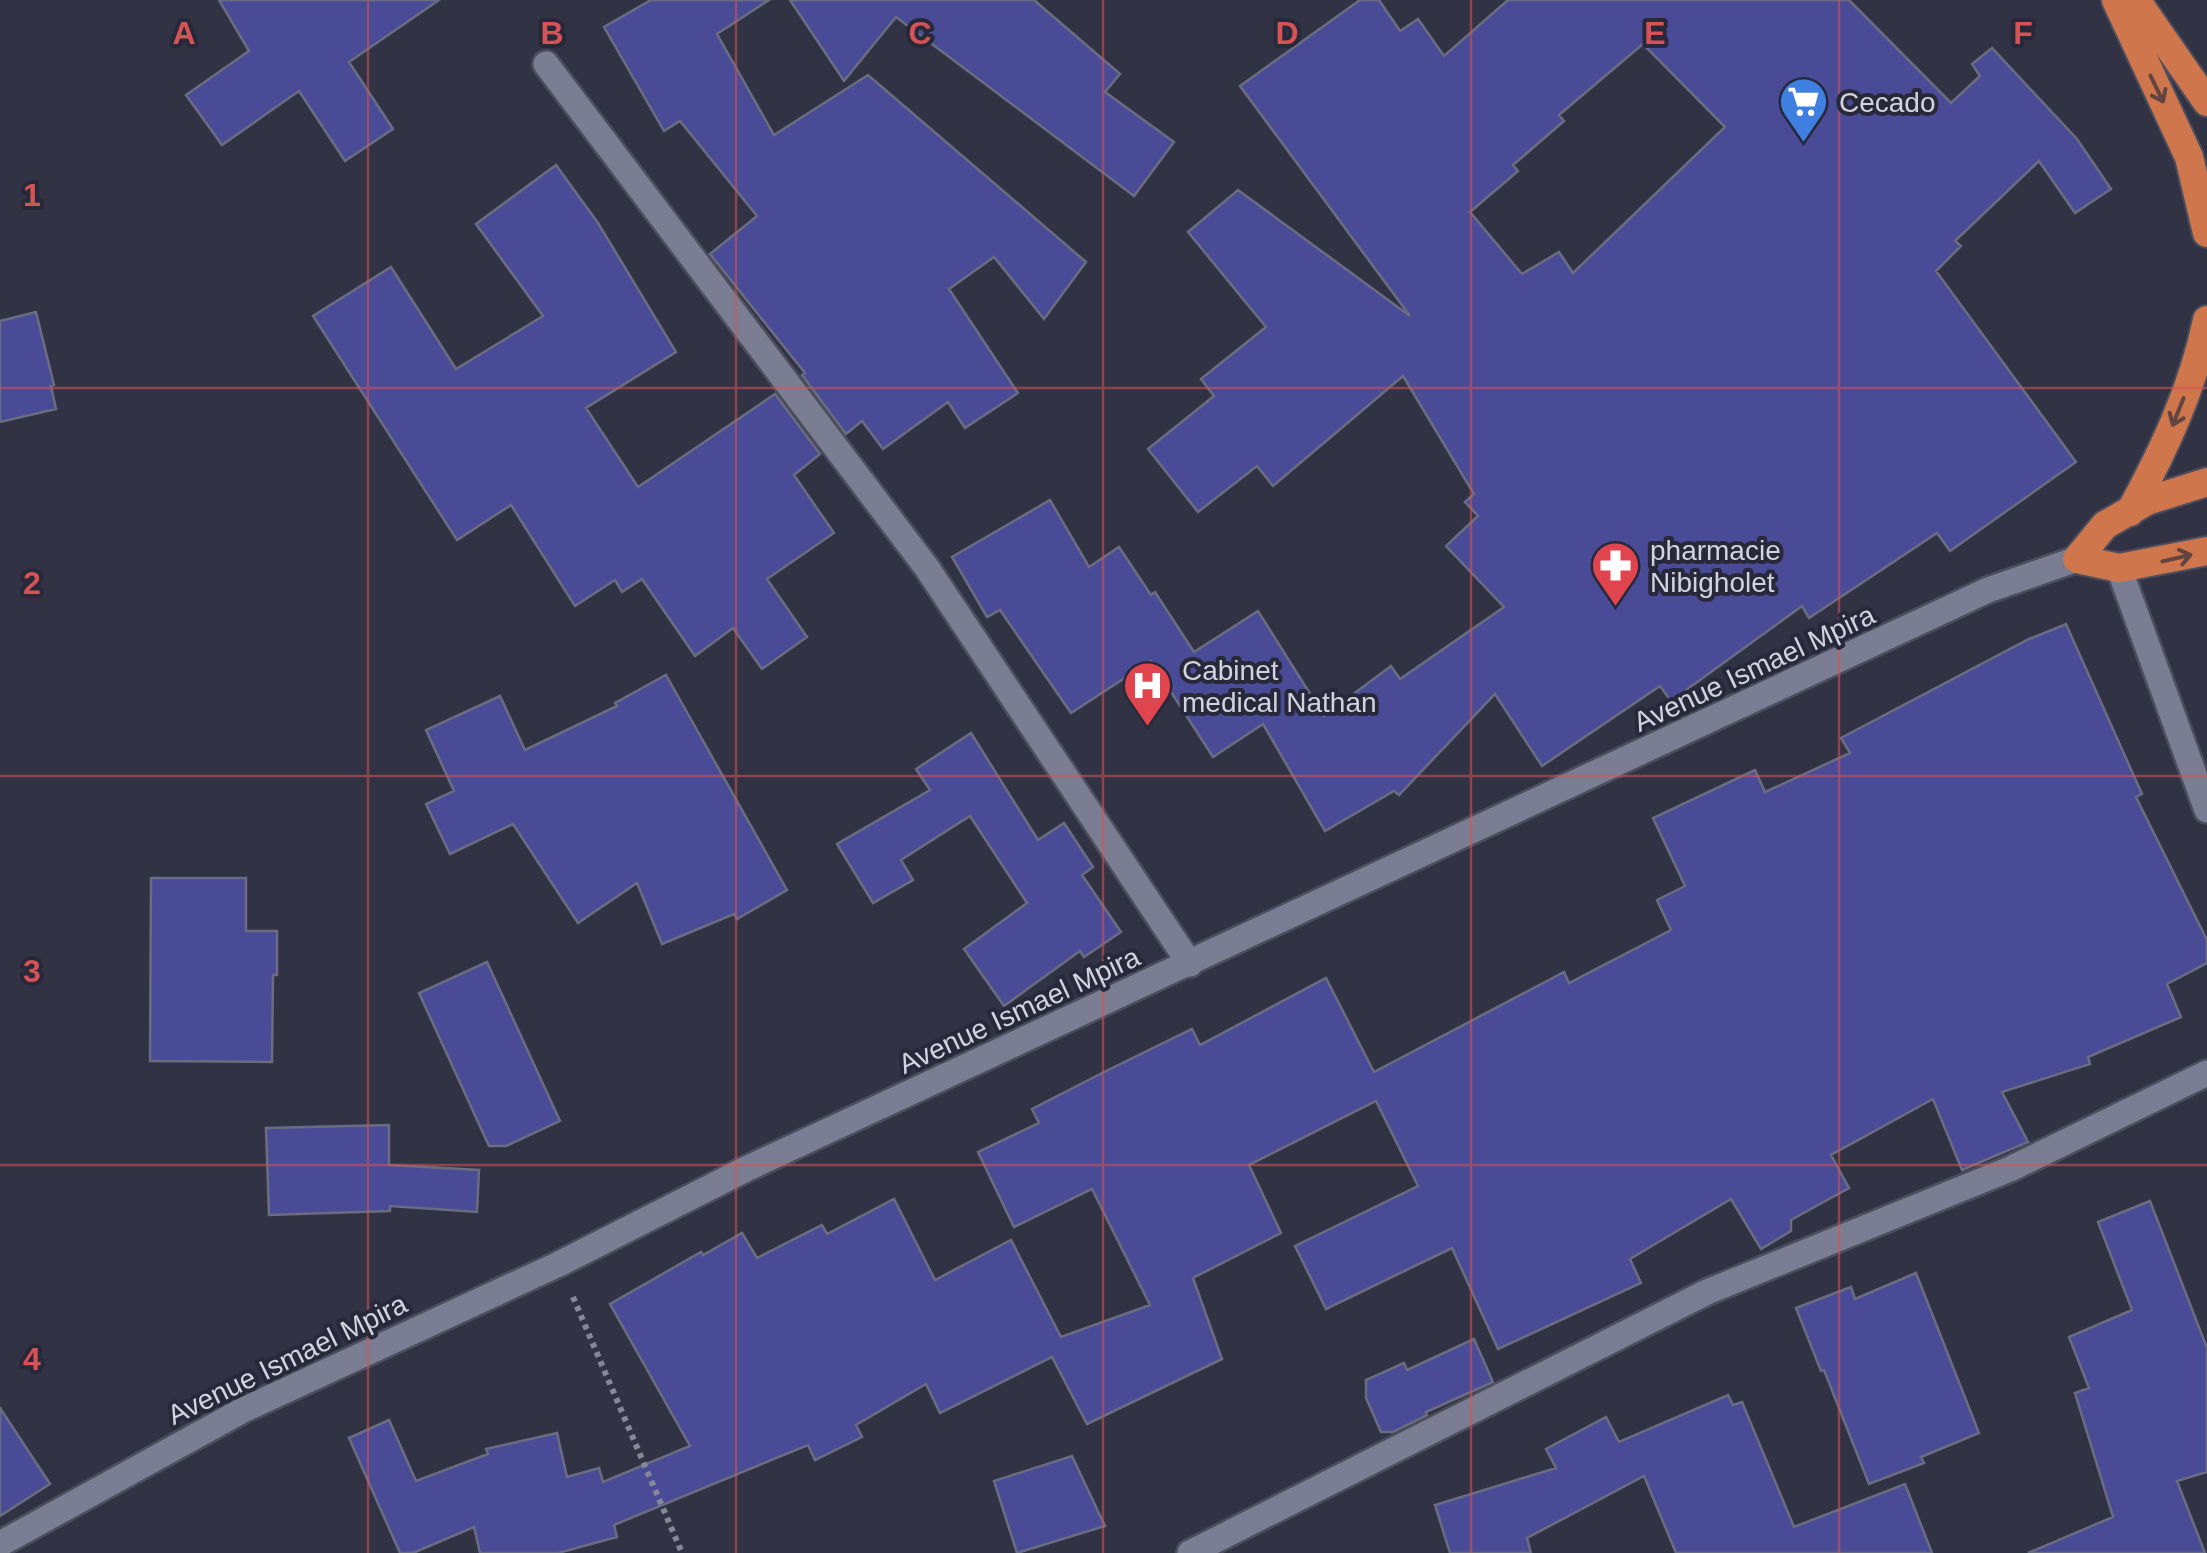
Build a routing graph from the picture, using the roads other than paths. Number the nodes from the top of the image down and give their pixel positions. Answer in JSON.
{"nodes":[{"id":1,"x":2116,"y":0,"type":"edge"},
{"id":2,"x":2136,"y":0,"type":"edge"},
{"id":3,"x":546,"y":64,"type":"dead end"},
{"id":4,"x":2207,"y":102,"type":"edge"},
{"id":5,"x":2207,"y":233,"type":"edge"},
{"id":6,"x":2207,"y":320,"type":"edge"},
{"id":7,"x":2207,"y":482,"type":"edge"},
{"id":8,"x":2130,"y":512,"type":"junction"},
{"id":9,"x":2207,"y":551,"type":"edge"},
{"id":10,"x":2078,"y":559,"type":"junction"},
{"id":11,"x":2119,"y":568,"type":"junction"},
{"id":12,"x":2207,"y":810,"type":"edge"},
{"id":13,"x":1190,"y":964,"type":"junction"},
{"id":14,"x":2207,"y":1074,"type":"edge"},
{"id":15,"x":0,"y":1544,"type":"edge"},
{"id":16,"x":1190,"y":1553,"type":"edge"}],
"edges":[{"from":1,"to":5,"type":"highway","one_way":true},
{"from":2,"to":4,"type":"highway"},
{"from":3,"to":13,"type":"street"},
{"from":6,"to":8,"type":"highway","one_way":true},
{"from":7,"to":8,"type":"highway"},
{"from":8,"to":10,"type":"highway"},
{"from":11,"to":9,"type":"highway","one_way":true},
{"from":10,"to":11,"type":"highway"},
{"from":10,"to":13,"type":"street","name":"Avenue Ismael Mpira"},
{"from":11,"to":12,"type":"street"},
{"from":13,"to":15,"type":"street","name":"Avenue Ismael Mpira"},
{"from":14,"to":16,"type":"street"}]}
